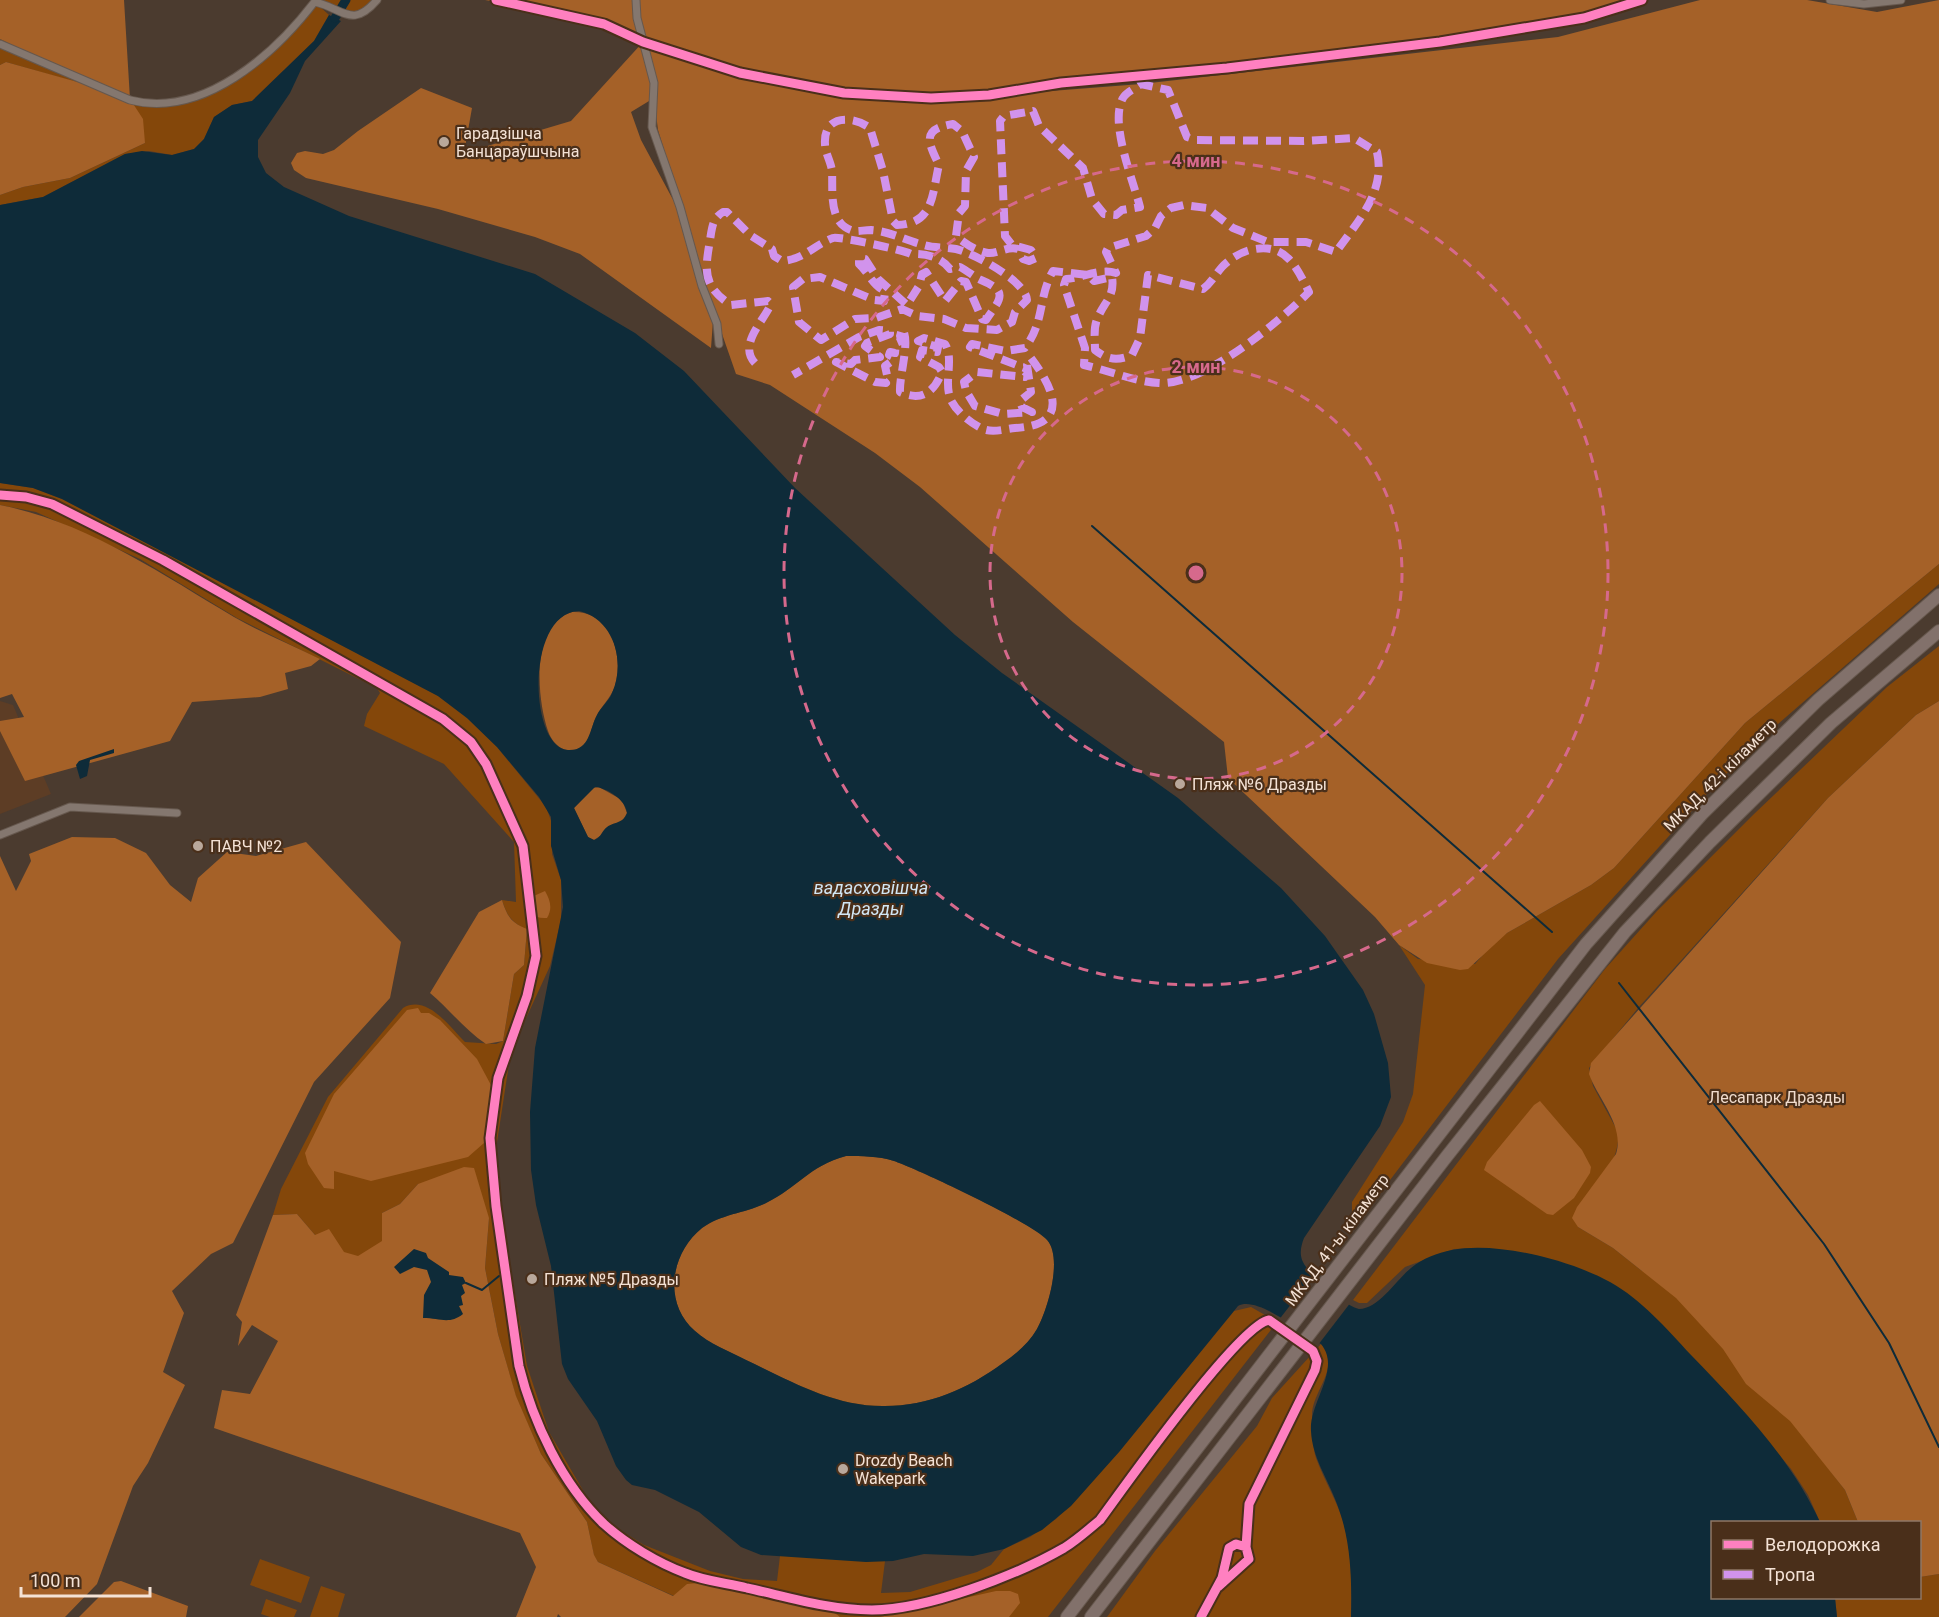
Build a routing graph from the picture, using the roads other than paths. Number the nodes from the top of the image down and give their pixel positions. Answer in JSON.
{"nodes":[{"id":1,"x":377,"y":0,"type":"edge"},
{"id":2,"x":496,"y":0,"type":"edge"},
{"id":3,"x":636,"y":0,"type":"edge"},
{"id":4,"x":1641,"y":0,"type":"edge"},
{"id":5,"x":1830,"y":0,"type":"edge"},
{"id":6,"x":1901,"y":0,"type":"edge"},
{"id":7,"x":318,"y":2,"type":"edge"},
{"id":8,"x":643,"y":42,"type":"junction"},
{"id":9,"x":0,"y":44,"type":"edge"},
{"id":10,"x":720,"y":344,"type":"dead end"},
{"id":11,"x":1939,"y":595,"type":"edge"},
{"id":12,"x":1939,"y":632,"type":"edge"},
{"id":13,"x":177,"y":813,"type":"dead end"},
{"id":14,"x":0,"y":835,"type":"edge"},
{"id":15,"x":1544,"y":996,"type":"joint"},
{"id":16,"x":1067,"y":1617,"type":"edge"},
{"id":17,"x":1091,"y":1617,"type":"edge"}],
"edges":[{"from":1,"to":7,"type":"street"},
{"from":2,"to":8,"type":"street"},
{"from":3,"to":8,"type":"street"},
{"from":4,"to":8,"type":"street"},
{"from":5,"to":6,"type":"street"},
{"from":7,"to":9,"type":"street"},
{"from":8,"to":10,"type":"street"},
{"from":11,"to":15,"type":"highway","name":"МКАД, 42-і кіламетр"},
{"from":12,"to":17,"type":"highway"},
{"from":13,"to":14,"type":"street"},
{"from":15,"to":16,"type":"highway","name":"МКАД, 41-ы кіламетр"}]}
